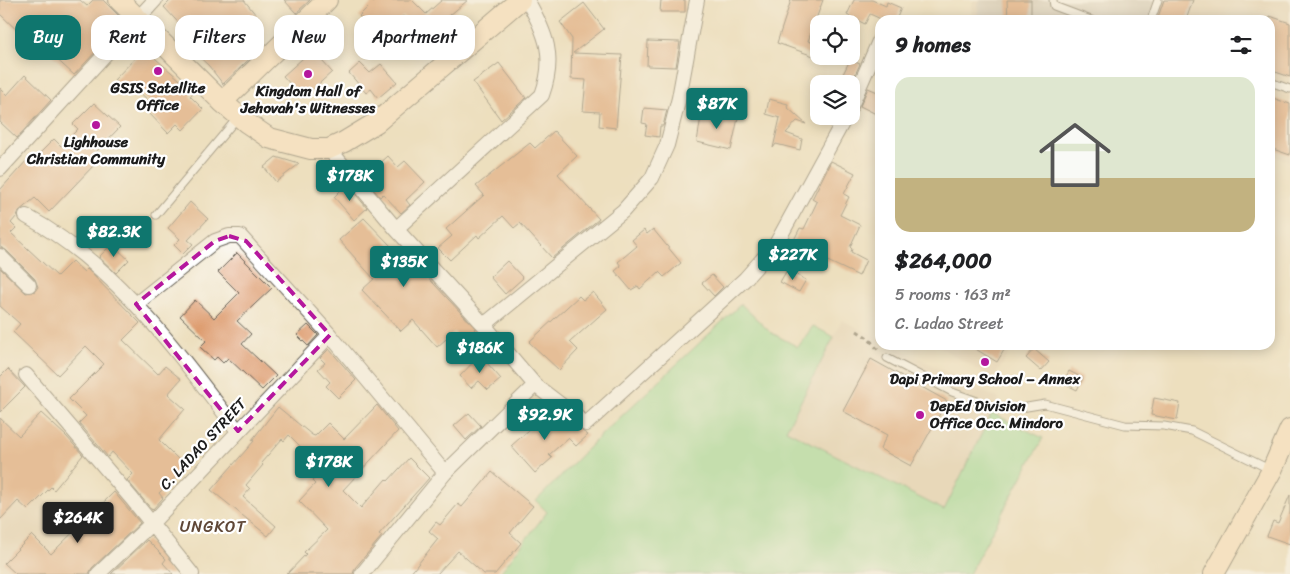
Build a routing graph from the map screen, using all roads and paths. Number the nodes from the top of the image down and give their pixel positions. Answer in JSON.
{"nodes":[{"id":1,"x":119,"y":0,"type":"edge"},
{"id":2,"x":155,"y":0,"type":"edge"},
{"id":3,"x":327,"y":0,"type":"edge"},
{"id":4,"x":520,"y":0,"type":"edge"},
{"id":5,"x":527,"y":0,"type":"edge"},
{"id":6,"x":696,"y":0,"type":"edge"},
{"id":7,"x":1052,"y":0,"type":"edge"},
{"id":8,"x":1158,"y":0,"type":"edge"},
{"id":9,"x":135,"y":15,"type":"edge"},
{"id":10,"x":141,"y":15,"type":"edge"},
{"id":11,"x":1078,"y":15,"type":"edge"},
{"id":12,"x":1153,"y":15,"type":"edge"},
{"id":13,"x":165,"y":45,"type":"edge"},
{"id":14,"x":875,"y":51,"type":"edge"},
{"id":15,"x":100,"y":60,"type":"edge"},
{"id":16,"x":1275,"y":84,"type":"edge"},
{"id":17,"x":860,"y":86,"type":"edge"},
{"id":18,"x":1290,"y":89,"type":"edge"},
{"id":19,"x":222,"y":102,"type":"junction"},
{"id":20,"x":239,"y":116,"type":"junction"},
{"id":21,"x":841,"y":125,"type":"edge"},
{"id":22,"x":329,"y":149,"type":"junction"},
{"id":23,"x":0,"y":169,"type":"edge"},
{"id":24,"x":156,"y":215,"type":"dead end"},
{"id":25,"x":26,"y":216,"type":"dead end"},
{"id":26,"x":396,"y":229,"type":"junction"},
{"id":27,"x":0,"y":256,"type":"edge"},
{"id":28,"x":29,"y":285,"type":"dead end"},
{"id":29,"x":136,"y":304,"type":"junction"},
{"id":30,"x":484,"y":325,"type":"junction"},
{"id":31,"x":857,"y":331,"type":"dead end"},
{"id":32,"x":330,"y":335,"type":"junction"},
{"id":33,"x":875,"y":348,"type":"edge"},
{"id":34,"x":877,"y":350,"type":"edge"},
{"id":35,"x":887,"y":358,"type":"joint"},
{"id":36,"x":26,"y":375,"type":"dead end"},
{"id":37,"x":536,"y":385,"type":"junction"},
{"id":38,"x":1290,"y":429,"type":"edge"},
{"id":39,"x":238,"y":431,"type":"junction"},
{"id":40,"x":1272,"y":470,"type":"junction"},
{"id":41,"x":445,"y":474,"type":"junction"},
{"id":42,"x":151,"y":524,"type":"junction"},
{"id":43,"x":98,"y":574,"type":"edge"},
{"id":44,"x":192,"y":574,"type":"edge"},
{"id":45,"x":362,"y":574,"type":"edge"},
{"id":46,"x":1214,"y":574,"type":"edge"}],
"edges":[{"from":1,"to":9,"type":"street"},
{"from":2,"to":10,"type":"street"},
{"from":3,"to":19,"type":"street"},
{"from":4,"to":22,"type":"street"},
{"from":5,"to":26,"type":"street"},
{"from":6,"to":30,"type":"street"},
{"from":7,"to":11,"type":"lane"},
{"from":8,"to":12,"type":"lane"},
{"from":13,"to":19,"type":"street"},
{"from":14,"to":17,"type":"street"},
{"from":15,"to":23,"type":"street"},
{"from":16,"to":18,"type":"lane"},
{"from":19,"to":20,"type":"street"},
{"from":20,"to":22,"type":"street"},
{"from":20,"to":24,"type":"lane"},
{"from":21,"to":37,"type":"street"},
{"from":22,"to":26,"type":"street"},
{"from":25,"to":29,"type":"street"},
{"from":26,"to":30,"type":"street"},
{"from":27,"to":28,"type":"street"},
{"from":29,"to":32,"type":"street"},
{"from":29,"to":39,"type":"street"},
{"from":30,"to":37,"type":"street"},
{"from":31,"to":33,"type":"path"},
{"from":32,"to":39,"type":"street","name":"C. LADAO STREET"},
{"from":32,"to":41,"type":"street"},
{"from":34,"to":35,"type":"path"},
{"from":35,"to":40,"type":"lane"},
{"from":36,"to":42,"type":"street"},
{"from":37,"to":41,"type":"street"},
{"from":38,"to":40,"type":"street"},
{"from":39,"to":42,"type":"street","name":"C. LADAO STREET"},
{"from":40,"to":46,"type":"street"},
{"from":41,"to":45,"type":"street"},
{"from":42,"to":43,"type":"street","name":"C. LADAO STREET"},
{"from":42,"to":44,"type":"street"}]}
